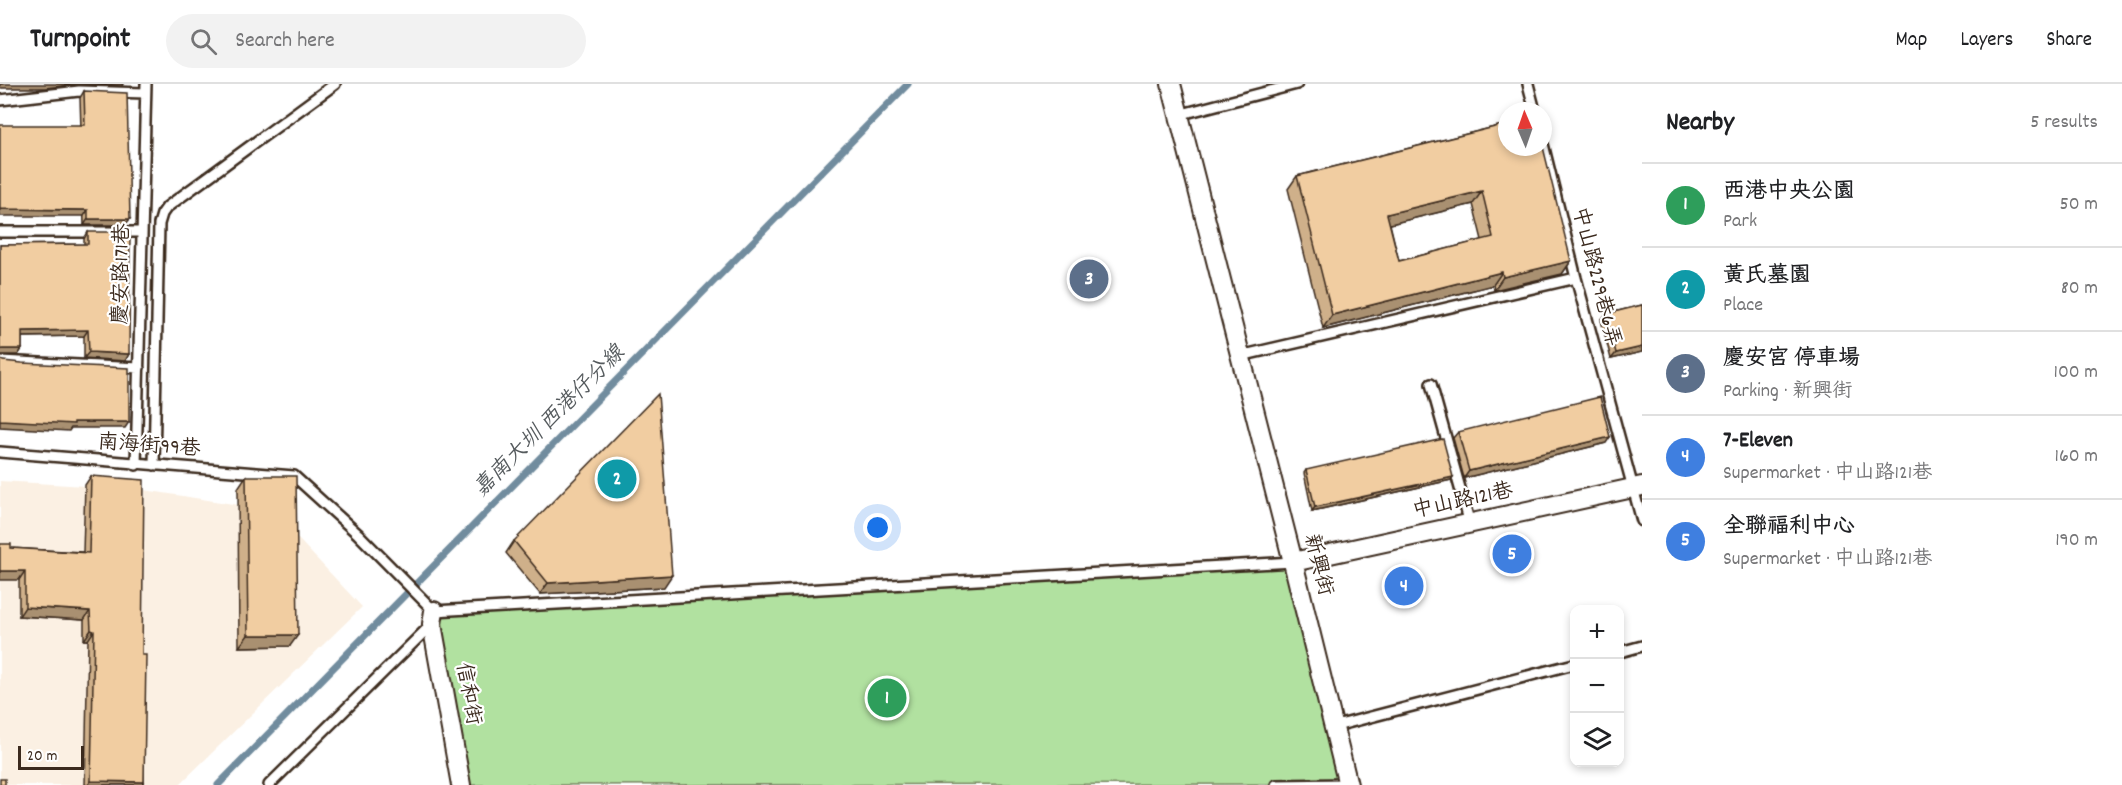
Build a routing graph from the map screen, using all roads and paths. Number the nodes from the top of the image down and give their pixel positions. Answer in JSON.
{"nodes":[{"id":1,"x":335,"y":84,"type":"edge"},
{"id":2,"x":1170,"y":84,"type":"edge"},
{"id":3,"x":1297,"y":84,"type":"edge"},
{"id":4,"x":1528,"y":84,"type":"edge"},
{"id":5,"x":145,"y":88,"type":"edge"},
{"id":6,"x":0,"y":100,"type":"edge"},
{"id":7,"x":1533,"y":102,"type":"edge"},
{"id":8,"x":1178,"y":115,"type":"junction"},
{"id":9,"x":1546,"y":156,"type":"edge"},
{"id":10,"x":0,"y":232,"type":"edge"},
{"id":11,"x":142,"y":232,"type":"junction"},
{"id":12,"x":1576,"y":278,"type":"junction"},
{"id":13,"x":1240,"y":356,"type":"junction"},
{"id":14,"x":0,"y":361,"type":"edge"},
{"id":15,"x":139,"y":368,"type":"junction"},
{"id":16,"x":1431,"y":384,"type":"dead end"},
{"id":17,"x":0,"y":453,"type":"edge"},
{"id":18,"x":136,"y":465,"type":"junction"},
{"id":19,"x":154,"y":465,"type":"junction"},
{"id":20,"x":1638,"y":487,"type":"edge"},
{"id":21,"x":1642,"y":521,"type":"edge"},
{"id":22,"x":1470,"y":524,"type":"junction"},
{"id":23,"x":1293,"y":562,"type":"junction"},
{"id":24,"x":433,"y":618,"type":"junction"},
{"id":25,"x":1642,"y":646,"type":"edge"},
{"id":26,"x":1624,"y":651,"type":"edge"},
{"id":27,"x":1570,"y":665,"type":"edge"},
{"id":28,"x":1332,"y":727,"type":"junction"},
{"id":29,"x":269,"y":785,"type":"edge"},
{"id":30,"x":461,"y":785,"type":"edge"},
{"id":31,"x":1276,"y":785,"type":"edge"},
{"id":32,"x":1348,"y":785,"type":"edge"}],
"edges":[{"from":1,"to":19,"type":"lane"},
{"from":2,"to":8,"type":"street","name":"新興街"},
{"from":3,"to":8,"type":"lane"},
{"from":4,"to":7,"type":"lane"},
{"from":5,"to":6,"type":"lane"},
{"from":5,"to":11,"type":"lane","name":"慶安路171巷"},
{"from":8,"to":13,"type":"street","name":"新興街"},
{"from":9,"to":12,"type":"lane","name":"中山路229巷6弄"},
{"from":10,"to":11,"type":"lane"},
{"from":11,"to":15,"type":"lane","name":"慶安路171巷"},
{"from":12,"to":13,"type":"lane"},
{"from":12,"to":20,"type":"lane","name":"中山路229巷6弄"},
{"from":13,"to":23,"type":"street","name":"新興街"},
{"from":14,"to":15,"type":"lane"},
{"from":15,"to":18,"type":"lane","name":"慶安路171巷"},
{"from":16,"to":22,"type":"lane"},
{"from":17,"to":18,"type":"lane","name":"南海街99巷"},
{"from":18,"to":19,"type":"lane","name":"南海街99巷"},
{"from":19,"to":24,"type":"lane","name":"南海街99巷"},
{"from":20,"to":21,"type":"lane","name":"中山路229巷6弄"},
{"from":20,"to":22,"type":"street","name":"中山路121巷"},
{"from":22,"to":23,"type":"street","name":"中山路121巷"},
{"from":23,"to":24,"type":"lane"},
{"from":23,"to":28,"type":"street","name":"新興街"},
{"from":24,"to":29,"type":"lane"},
{"from":24,"to":30,"type":"street","name":"信和街"},
{"from":25,"to":26,"type":"lane"},
{"from":27,"to":28,"type":"lane"},
{"from":28,"to":32,"type":"street","name":"新興街"},
{"from":31,"to":32,"type":"lane"}]}
